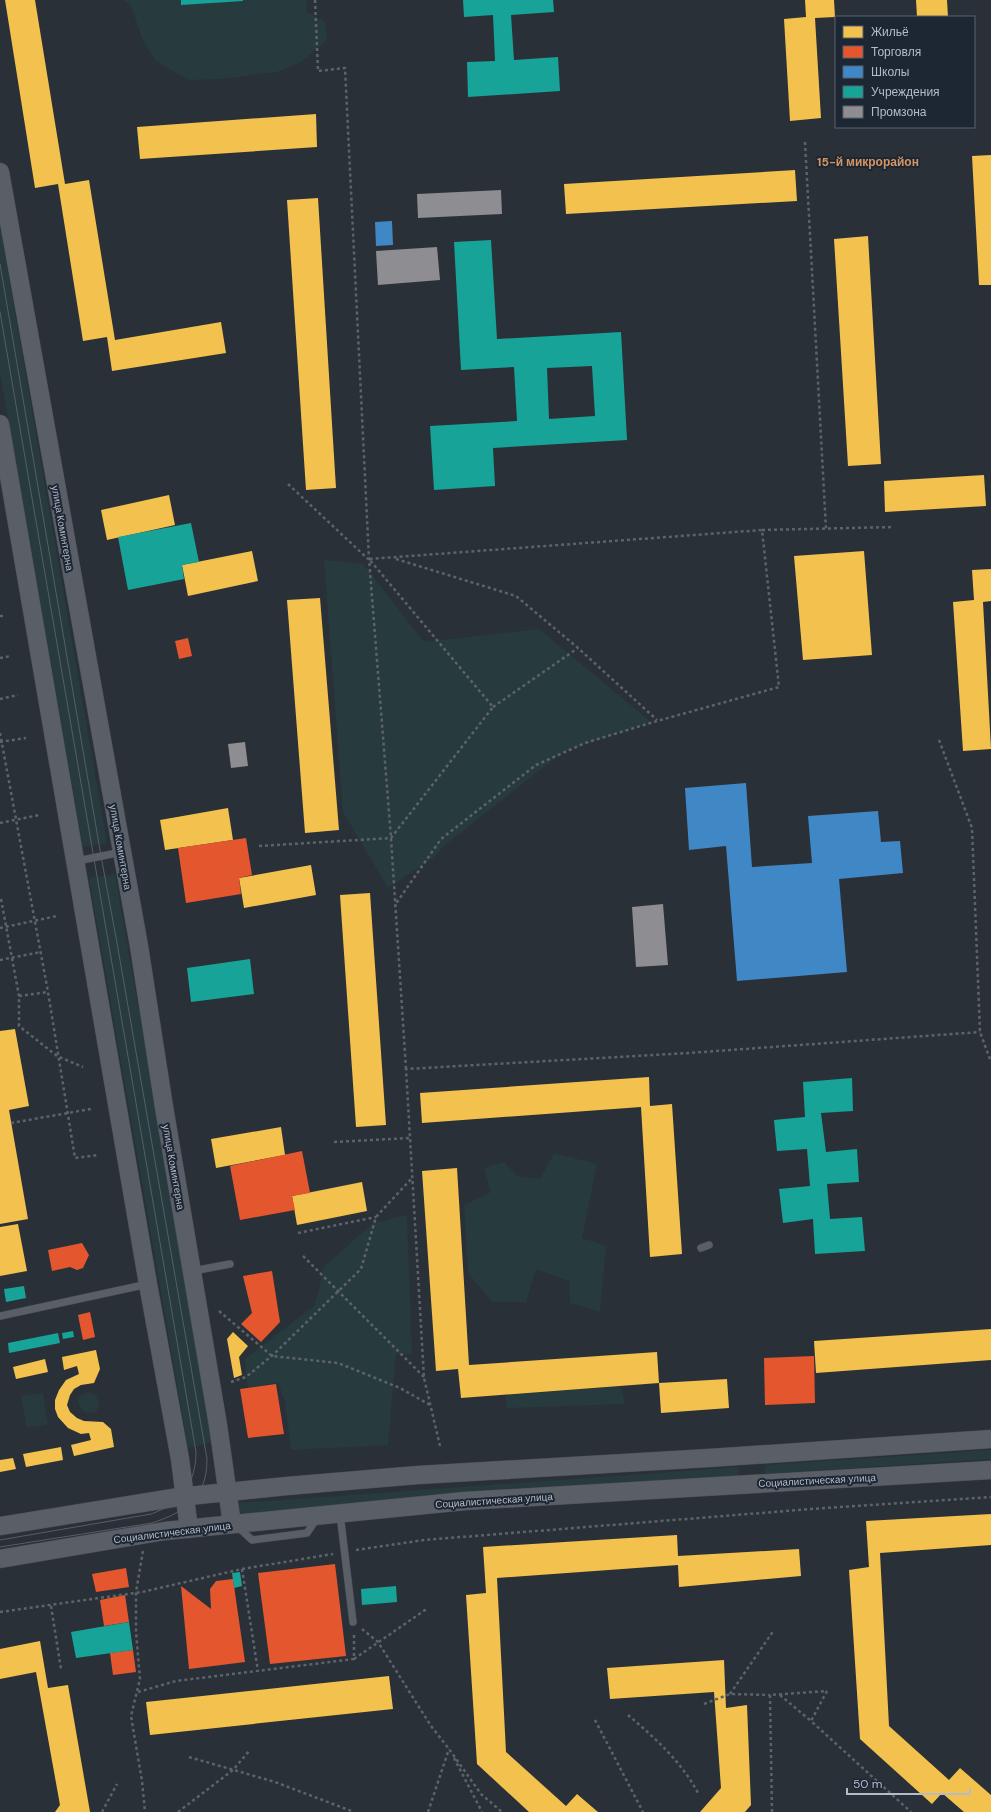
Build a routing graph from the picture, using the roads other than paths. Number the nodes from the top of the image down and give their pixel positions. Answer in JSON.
{"nodes":[{"id":1,"x":0,"y":172,"type":"edge"},
{"id":2,"x":0,"y":424,"type":"edge"},
{"id":3,"x":122,"y":852,"type":"junction"},
{"id":4,"x":77,"y":861,"type":"junction"},
{"id":5,"x":709,"y":1245,"type":"dead end"},
{"id":6,"x":701,"y":1248,"type":"dead end"},
{"id":7,"x":230,"y":1264,"type":"dead end"},
{"id":8,"x":192,"y":1271,"type":"junction"},
{"id":9,"x":148,"y":1284,"type":"junction"},
{"id":10,"x":0,"y":1316,"type":"edge"},
{"id":11,"x":991,"y":1439,"type":"edge"},
{"id":12,"x":991,"y":1470,"type":"edge"},
{"id":13,"x":228,"y":1492,"type":"junction"},
{"id":14,"x":185,"y":1497,"type":"junction"},
{"id":15,"x":340,"y":1514,"type":"junction"},
{"id":16,"x":234,"y":1524,"type":"junction"},
{"id":17,"x":0,"y":1526,"type":"edge"},
{"id":18,"x":189,"y":1529,"type":"junction"},
{"id":19,"x":0,"y":1559,"type":"edge"},
{"id":20,"x":353,"y":1622,"type":"road end"}],
"edges":[{"from":1,"to":3,"type":"street","name":"улица Коминтерна"},
{"from":2,"to":4,"type":"street"},
{"from":3,"to":4,"type":"lane"},
{"from":3,"to":8,"type":"street","name":"улица Коминтерна"},
{"from":4,"to":9,"type":"street"},
{"from":5,"to":6,"type":"lane"},
{"from":7,"to":8,"type":"lane"},
{"from":8,"to":13,"type":"street","name":"улица Коминтерна"},
{"from":9,"to":10,"type":"lane"},
{"from":9,"to":14,"type":"street"},
{"from":11,"to":13,"type":"street"},
{"from":12,"to":15,"type":"street","name":"Социалистическая улица"},
{"from":13,"to":14,"type":"street"},
{"from":13,"to":16,"type":"street","name":"улица Коминтерна"},
{"from":14,"to":17,"type":"street"},
{"from":14,"to":18,"type":"street"},
{"from":15,"to":16,"type":"street","name":"Социалистическая улица"},
{"from":15,"to":20,"type":"lane"},
{"from":16,"to":18,"type":"street","name":"Социалистическая улица"},
{"from":18,"to":19,"type":"street","name":"Социалистическая улица"}]}
